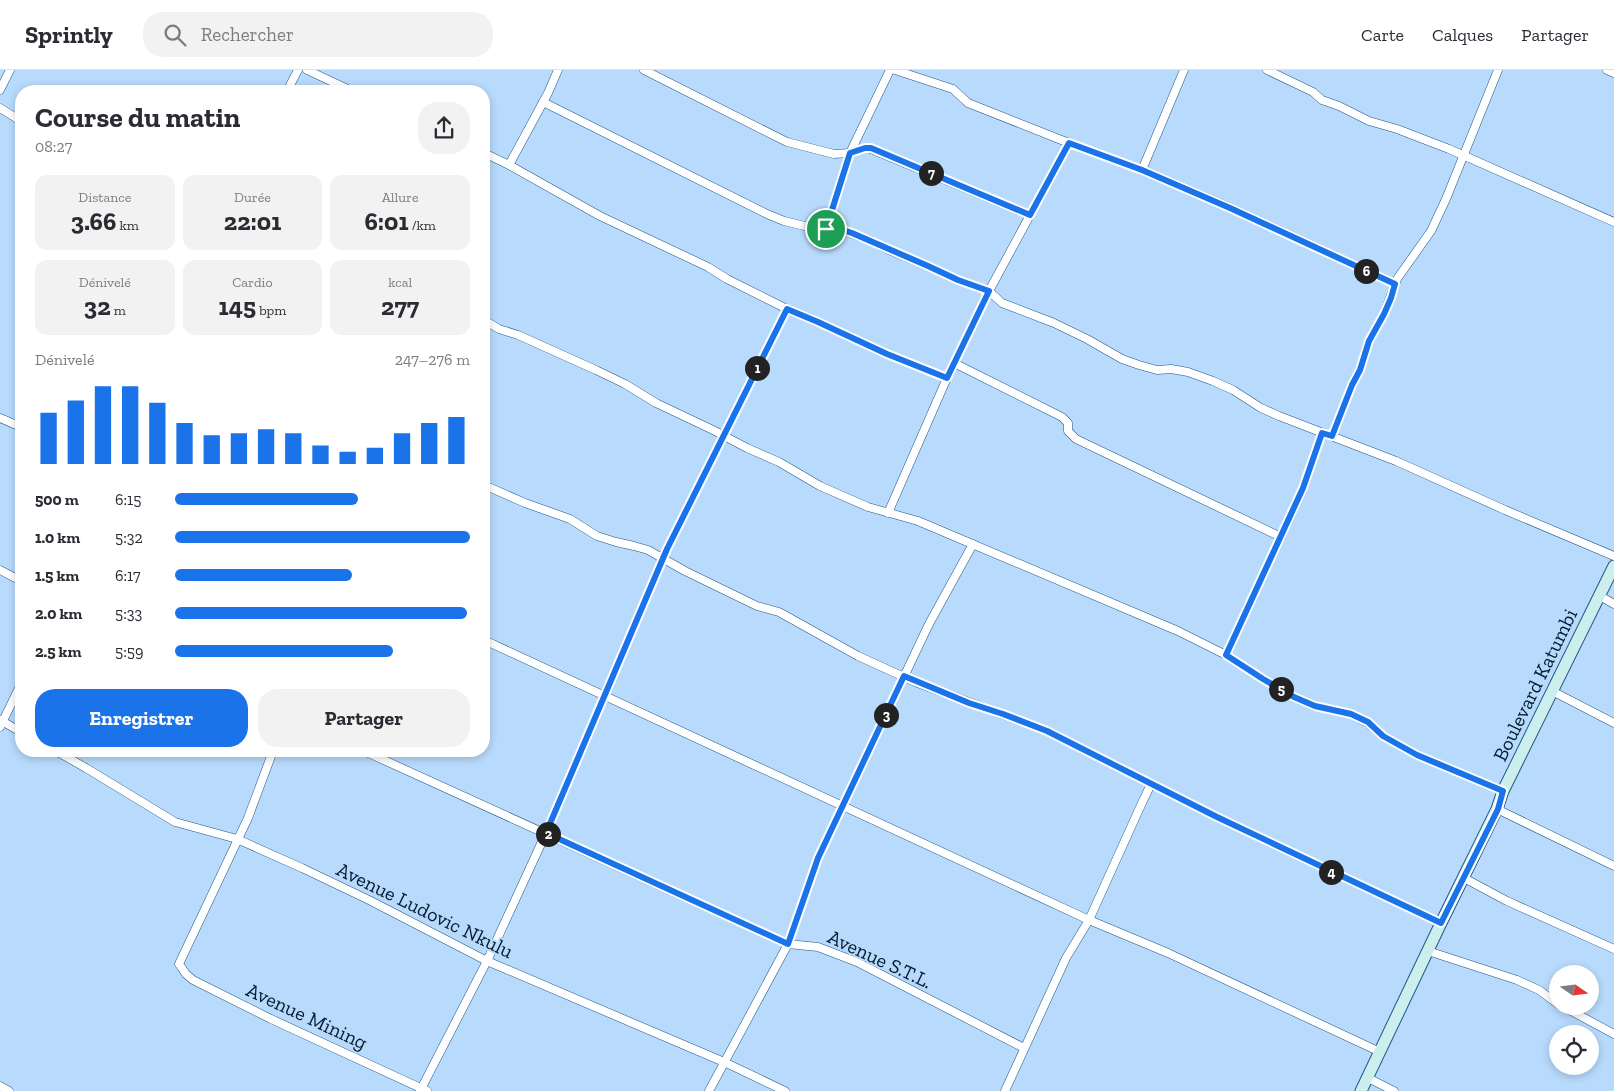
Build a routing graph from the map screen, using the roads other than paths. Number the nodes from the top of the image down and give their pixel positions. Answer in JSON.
{"nodes":[{"id":1,"x":10,"y":70,"type":"edge"},
{"id":2,"x":298,"y":70,"type":"edge"},
{"id":3,"x":307,"y":70,"type":"edge"},
{"id":4,"x":558,"y":70,"type":"edge"},
{"id":5,"x":644,"y":70,"type":"edge"},
{"id":6,"x":890,"y":70,"type":"edge"},
{"id":7,"x":895,"y":70,"type":"edge"},
{"id":8,"x":1184,"y":70,"type":"edge"},
{"id":9,"x":1267,"y":70,"type":"edge"},
{"id":10,"x":1498,"y":70,"type":"edge"},
{"id":11,"x":1607,"y":70,"type":"edge"},
{"id":12,"x":1614,"y":73,"type":"edge"},
{"id":13,"x":290,"y":85,"type":"edge"},
{"id":14,"x":339,"y":85,"type":"edge"},
{"id":15,"x":0,"y":90,"type":"edge"},
{"id":16,"x":543,"y":102,"type":"junction"},
{"id":17,"x":0,"y":108,"type":"edge"},
{"id":18,"x":15,"y":117,"type":"edge"},
{"id":19,"x":1069,"y":143,"type":"junction"},
{"id":20,"x":850,"y":153,"type":"junction"},
{"id":21,"x":1463,"y":155,"type":"junction"},
{"id":22,"x":490,"y":156,"type":"edge"},
{"id":23,"x":509,"y":165,"type":"junction"},
{"id":24,"x":1142,"y":170,"type":"junction"},
{"id":25,"x":1030,"y":215,"type":"junction"},
{"id":26,"x":1614,"y":222,"type":"edge"},
{"id":27,"x":826,"y":229,"type":"junction"},
{"id":28,"x":1395,"y":284,"type":"junction"},
{"id":29,"x":989,"y":291,"type":"junction"},
{"id":30,"x":787,"y":309,"type":"junction"},
{"id":31,"x":490,"y":324,"type":"edge"},
{"id":32,"x":954,"y":363,"type":"junction"},
{"id":33,"x":947,"y":378,"type":"junction"},
{"id":34,"x":0,"y":418,"type":"edge"},
{"id":35,"x":15,"y":424,"type":"edge"},
{"id":36,"x":1322,"y":433,"type":"junction"},
{"id":37,"x":724,"y":436,"type":"junction"},
{"id":38,"x":1332,"y":436,"type":"junction"},
{"id":39,"x":490,"y":488,"type":"edge"},
{"id":40,"x":888,"y":513,"type":"junction"},
{"id":41,"x":1281,"y":537,"type":"junction"},
{"id":42,"x":973,"y":544,"type":"junction"},
{"id":43,"x":1614,"y":556,"type":"edge"},
{"id":44,"x":663,"y":560,"type":"junction"},
{"id":45,"x":1614,"y":566,"type":"edge"},
{"id":46,"x":0,"y":570,"type":"edge"},
{"id":47,"x":15,"y":578,"type":"edge"},
{"id":48,"x":1600,"y":596,"type":"junction"},
{"id":49,"x":1614,"y":604,"type":"edge"},
{"id":50,"x":490,"y":643,"type":"edge"},
{"id":51,"x":1226,"y":655,"type":"junction"},
{"id":52,"x":904,"y":676,"type":"junction"},
{"id":53,"x":1552,"y":690,"type":"junction"},
{"id":54,"x":15,"y":696,"type":"edge"},
{"id":55,"x":605,"y":696,"type":"junction"},
{"id":56,"x":1614,"y":722,"type":"edge"},
{"id":57,"x":1,"y":723,"type":"edge"},
{"id":58,"x":15,"y":729,"type":"edge"},
{"id":59,"x":67,"y":757,"type":"edge"},
{"id":60,"x":271,"y":757,"type":"edge"},
{"id":61,"x":377,"y":757,"type":"edge"},
{"id":62,"x":1152,"y":784,"type":"junction"},
{"id":63,"x":1503,"y":791,"type":"junction"},
{"id":64,"x":842,"y":806,"type":"junction"},
{"id":65,"x":1498,"y":809,"type":"junction"},
{"id":66,"x":546,"y":833,"type":"junction"},
{"id":67,"x":237,"y":839,"type":"junction"},
{"id":68,"x":1614,"y":866,"type":"edge"},
{"id":69,"x":1464,"y":878,"type":"junction"},
{"id":70,"x":1089,"y":920,"type":"junction"},
{"id":71,"x":1441,"y":923,"type":"junction"},
{"id":72,"x":788,"y":944,"type":"junction"},
{"id":73,"x":1614,"y":949,"type":"edge"},
{"id":74,"x":1428,"y":951,"type":"junction"},
{"id":75,"x":487,"y":961,"type":"junction"},
{"id":76,"x":1549,"y":997,"type":"edge"},
{"id":77,"x":1579,"y":1015,"type":"edge"},
{"id":78,"x":1614,"y":1034,"type":"edge"},
{"id":79,"x":1024,"y":1048,"type":"junction"},
{"id":80,"x":1380,"y":1052,"type":"junction"},
{"id":81,"x":724,"y":1062,"type":"junction"},
{"id":82,"x":1368,"y":1078,"type":"junction"},
{"id":83,"x":0,"y":1086,"type":"edge"},
{"id":84,"x":423,"y":1090,"type":"edge"},
{"id":85,"x":9,"y":1091,"type":"edge"},
{"id":86,"x":709,"y":1091,"type":"edge"},
{"id":87,"x":785,"y":1091,"type":"edge"},
{"id":88,"x":1005,"y":1091,"type":"edge"},
{"id":89,"x":1361,"y":1091,"type":"edge"},
{"id":90,"x":1394,"y":1091,"type":"edge"}],
"edges":[{"from":1,"to":15,"type":"street"},
{"from":2,"to":13,"type":"street"},
{"from":3,"to":14,"type":"street"},
{"from":4,"to":16,"type":"street"},
{"from":5,"to":20,"type":"street"},
{"from":6,"to":20,"type":"street"},
{"from":7,"to":19,"type":"street"},
{"from":8,"to":24,"type":"street"},
{"from":9,"to":21,"type":"street"},
{"from":10,"to":21,"type":"street"},
{"from":11,"to":12,"type":"street"},
{"from":16,"to":23,"type":"street"},
{"from":16,"to":27,"type":"street"},
{"from":17,"to":18,"type":"street"},
{"from":19,"to":24,"type":"street"},
{"from":19,"to":25,"type":"street"},
{"from":20,"to":25,"type":"street"},
{"from":20,"to":27,"type":"street"},
{"from":21,"to":26,"type":"street"},
{"from":21,"to":28,"type":"street"},
{"from":22,"to":23,"type":"street"},
{"from":23,"to":30,"type":"street"},
{"from":24,"to":28,"type":"street"},
{"from":25,"to":29,"type":"street"},
{"from":27,"to":29,"type":"street"},
{"from":28,"to":38,"type":"street"},
{"from":29,"to":32,"type":"street"},
{"from":29,"to":36,"type":"street"},
{"from":30,"to":33,"type":"street"},
{"from":30,"to":37,"type":"street"},
{"from":31,"to":37,"type":"street"},
{"from":32,"to":33,"type":"street"},
{"from":32,"to":41,"type":"street"},
{"from":33,"to":40,"type":"street"},
{"from":34,"to":35,"type":"street"},
{"from":36,"to":38,"type":"street"},
{"from":36,"to":41,"type":"street"},
{"from":37,"to":40,"type":"street"},
{"from":37,"to":44,"type":"street"},
{"from":38,"to":43,"type":"street"},
{"from":39,"to":44,"type":"street"},
{"from":40,"to":42,"type":"street"},
{"from":41,"to":51,"type":"street"},
{"from":42,"to":51,"type":"street"},
{"from":42,"to":52,"type":"street"},
{"from":44,"to":52,"type":"street"},
{"from":44,"to":55,"type":"street"},
{"from":45,"to":48,"type":"street","name":"Boulevard Katumbi"},
{"from":46,"to":47,"type":"street"},
{"from":48,"to":49,"type":"street"},
{"from":48,"to":53,"type":"street","name":"Boulevard Katumbi"},
{"from":50,"to":55,"type":"street"},
{"from":51,"to":63,"type":"street"},
{"from":52,"to":62,"type":"street"},
{"from":52,"to":64,"type":"street"},
{"from":53,"to":56,"type":"street"},
{"from":53,"to":63,"type":"street","name":"Boulevard Katumbi"},
{"from":54,"to":57,"type":"street"},
{"from":55,"to":64,"type":"street"},
{"from":55,"to":66,"type":"street"},
{"from":57,"to":58,"type":"street"},
{"from":59,"to":67,"type":"street","name":"Avenue Ludovic Nkulu"},
{"from":60,"to":67,"type":"street"},
{"from":61,"to":66,"type":"street","name":"Avenue S.T.L."},
{"from":62,"to":70,"type":"street"},
{"from":62,"to":71,"type":"street"},
{"from":63,"to":65,"type":"street","name":"Boulevard Katumbi"},
{"from":64,"to":70,"type":"street"},
{"from":64,"to":72,"type":"street"},
{"from":65,"to":68,"type":"street"},
{"from":65,"to":69,"type":"street","name":"Boulevard Katumbi"},
{"from":66,"to":72,"type":"street","name":"Avenue S.T.L."},
{"from":66,"to":75,"type":"street"},
{"from":67,"to":75,"type":"street","name":"Avenue Ludovic Nkulu"},
{"from":67,"to":84,"type":"street","name":"Avenue Mining"},
{"from":69,"to":71,"type":"street","name":"Boulevard Katumbi"},
{"from":69,"to":73,"type":"street"},
{"from":70,"to":79,"type":"street"},
{"from":70,"to":80,"type":"street"},
{"from":71,"to":74,"type":"street","name":"Boulevard Katumbi"},
{"from":72,"to":79,"type":"street","name":"Avenue S.T.L."},
{"from":72,"to":81,"type":"street"},
{"from":74,"to":76,"type":"street"},
{"from":74,"to":80,"type":"street","name":"Boulevard Katumbi"},
{"from":75,"to":81,"type":"street","name":"Avenue Ludovic Nkulu"},
{"from":75,"to":84,"type":"street"},
{"from":77,"to":78,"type":"street"},
{"from":79,"to":88,"type":"street"},
{"from":80,"to":82,"type":"street","name":"Boulevard Katumbi"},
{"from":81,"to":86,"type":"street"},
{"from":81,"to":87,"type":"street","name":"Avenue Ludovic Nkulu"},
{"from":82,"to":89,"type":"street","name":"Boulevard Katumbi"},
{"from":82,"to":90,"type":"street"},
{"from":83,"to":85,"type":"street"}]}
